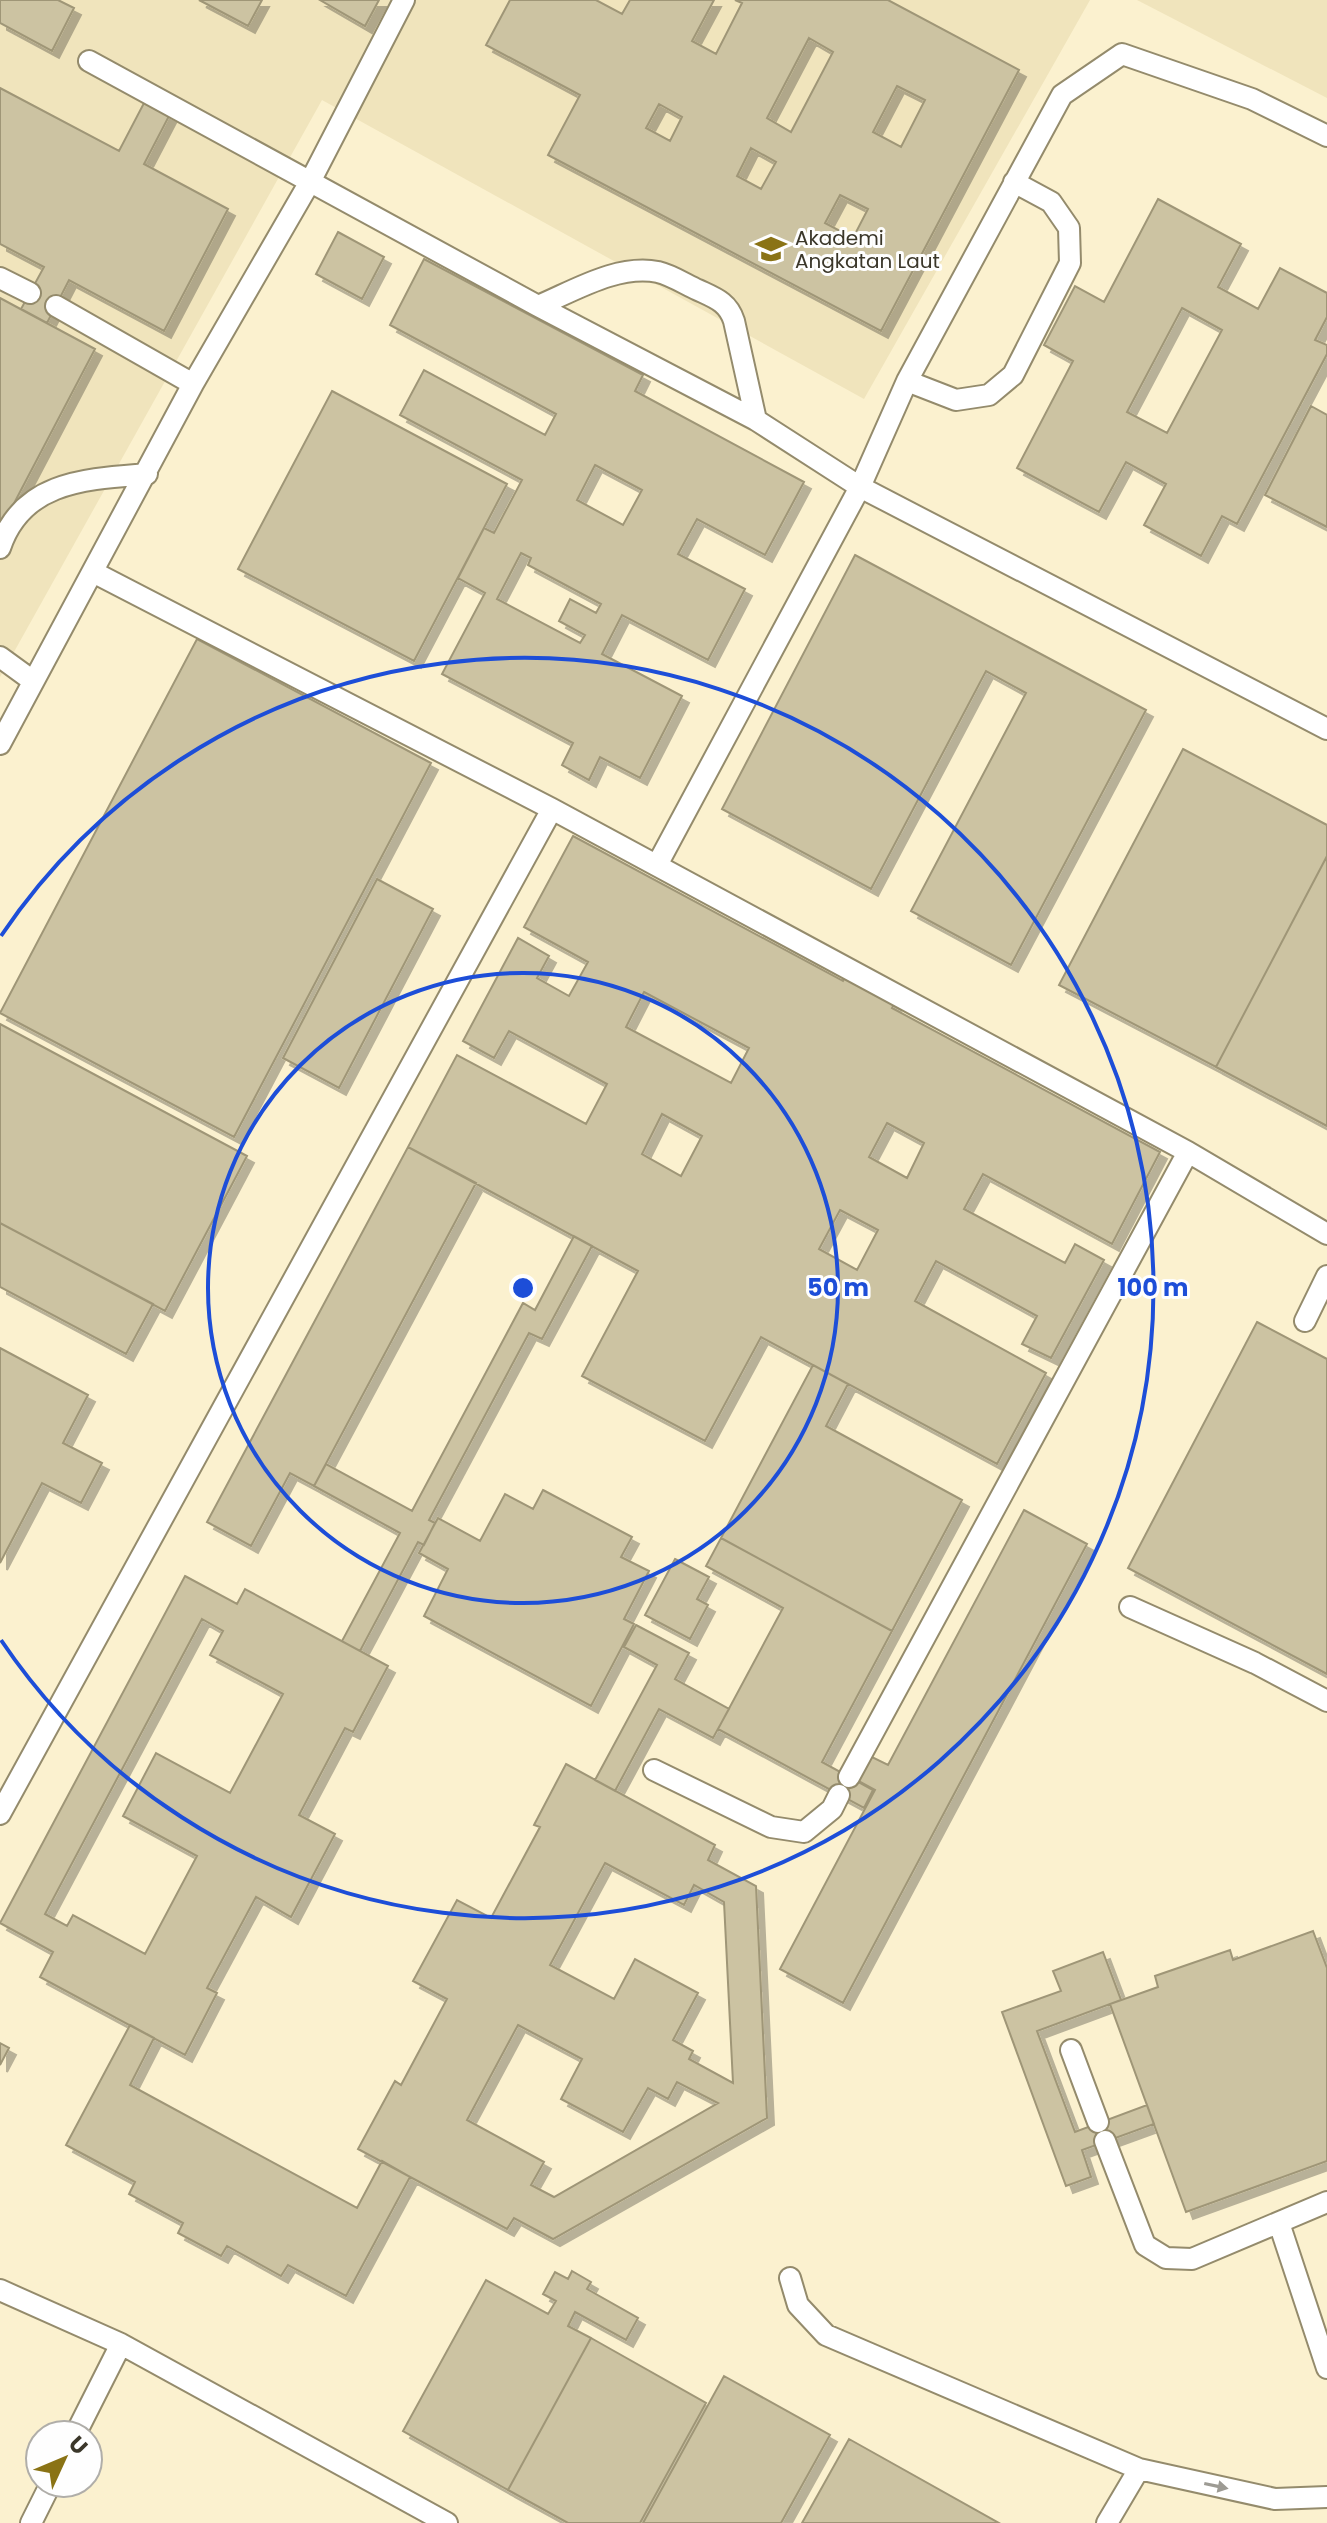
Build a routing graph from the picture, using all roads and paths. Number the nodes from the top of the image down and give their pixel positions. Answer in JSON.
{"nodes":[{"id":1,"x":404,"y":0,"type":"edge"},
{"id":2,"x":89,"y":61,"type":"dead end"},
{"id":3,"x":1327,"y":136,"type":"edge"},
{"id":4,"x":311,"y":180,"type":"junction"},
{"id":5,"x":1014,"y":182,"type":"junction"},
{"id":6,"x":0,"y":278,"type":"edge"},
{"id":7,"x":30,"y":293,"type":"dead end"},
{"id":8,"x":56,"y":306,"type":"dead end"},
{"id":9,"x":538,"y":306,"type":"junction"},
{"id":10,"x":907,"y":381,"type":"junction"},
{"id":11,"x":193,"y":384,"type":"junction"},
{"id":12,"x":756,"y":420,"type":"junction"},
{"id":13,"x":147,"y":474,"type":"junction"},
{"id":14,"x":860,"y":487,"type":"junction"},
{"id":15,"x":0,"y":548,"type":"edge"},
{"id":16,"x":93,"y":572,"type":"junction"},
{"id":17,"x":0,"y":657,"type":"edge"},
{"id":18,"x":33,"y":681,"type":"junction"},
{"id":19,"x":1327,"y":729,"type":"edge"},
{"id":20,"x":0,"y":744,"type":"edge"},
{"id":21,"x":552,"y":809,"type":"junction"},
{"id":22,"x":657,"y":865,"type":"junction"},
{"id":23,"x":1188,"y":1152,"type":"junction"},
{"id":24,"x":1327,"y":1234,"type":"edge"},
{"id":25,"x":1327,"y":1276,"type":"edge"},
{"id":26,"x":1305,"y":1321,"type":"dead end"},
{"id":27,"x":1130,"y":1607,"type":"dead end"},
{"id":28,"x":1327,"y":1701,"type":"edge"},
{"id":29,"x":654,"y":1770,"type":"dead end"},
{"id":30,"x":0,"y":1814,"type":"edge"},
{"id":31,"x":1071,"y":2050,"type":"dead end"},
{"id":32,"x":1327,"y":2202,"type":"edge"},
{"id":33,"x":1279,"y":2223,"type":"junction"},
{"id":34,"x":790,"y":2278,"type":"dead end"},
{"id":35,"x":0,"y":2290,"type":"edge"},
{"id":36,"x":121,"y":2344,"type":"junction"},
{"id":37,"x":1327,"y":2368,"type":"edge"},
{"id":38,"x":83,"y":2419,"type":"edge"},
{"id":39,"x":1139,"y":2469,"type":"junction"},
{"id":40,"x":1327,"y":2497,"type":"edge"},
{"id":41,"x":43,"y":2499,"type":"edge"},
{"id":42,"x":31,"y":2523,"type":"edge"},
{"id":43,"x":447,"y":2523,"type":"edge"},
{"id":44,"x":1107,"y":2523,"type":"edge"}],
"edges":[{"from":1,"to":4,"type":"lane"},
{"from":2,"to":4,"type":"lane"},
{"from":3,"to":5,"type":"lane"},
{"from":4,"to":9,"type":"lane"},
{"from":4,"to":11,"type":"lane"},
{"from":5,"to":10,"type":"lane"},
{"from":5,"to":10,"type":"lane"},
{"from":6,"to":7,"type":"lane"},
{"from":8,"to":11,"type":"lane"},
{"from":9,"to":12,"type":"lane"},
{"from":9,"to":12,"type":"lane"},
{"from":10,"to":14,"type":"lane"},
{"from":11,"to":13,"type":"lane"},
{"from":12,"to":14,"type":"lane"},
{"from":13,"to":15,"type":"lane"},
{"from":13,"to":16,"type":"lane"},
{"from":14,"to":19,"type":"lane"},
{"from":14,"to":22,"type":"lane"},
{"from":16,"to":18,"type":"lane"},
{"from":16,"to":21,"type":"lane"},
{"from":17,"to":18,"type":"lane"},
{"from":18,"to":20,"type":"lane"},
{"from":21,"to":22,"type":"lane"},
{"from":21,"to":30,"type":"lane"},
{"from":22,"to":23,"type":"lane"},
{"from":23,"to":24,"type":"lane"},
{"from":23,"to":29,"type":"lane"},
{"from":25,"to":26,"type":"lane"},
{"from":27,"to":28,"type":"lane"},
{"from":31,"to":33,"type":"lane"},
{"from":32,"to":33,"type":"lane"},
{"from":33,"to":37,"type":"lane"},
{"from":34,"to":39,"type":"lane"},
{"from":35,"to":36,"type":"lane"},
{"from":36,"to":38,"type":"lane"},
{"from":36,"to":43,"type":"lane"},
{"from":39,"to":40,"type":"lane","one_way":true},
{"from":39,"to":44,"type":"lane"},
{"from":41,"to":42,"type":"lane"}]}
